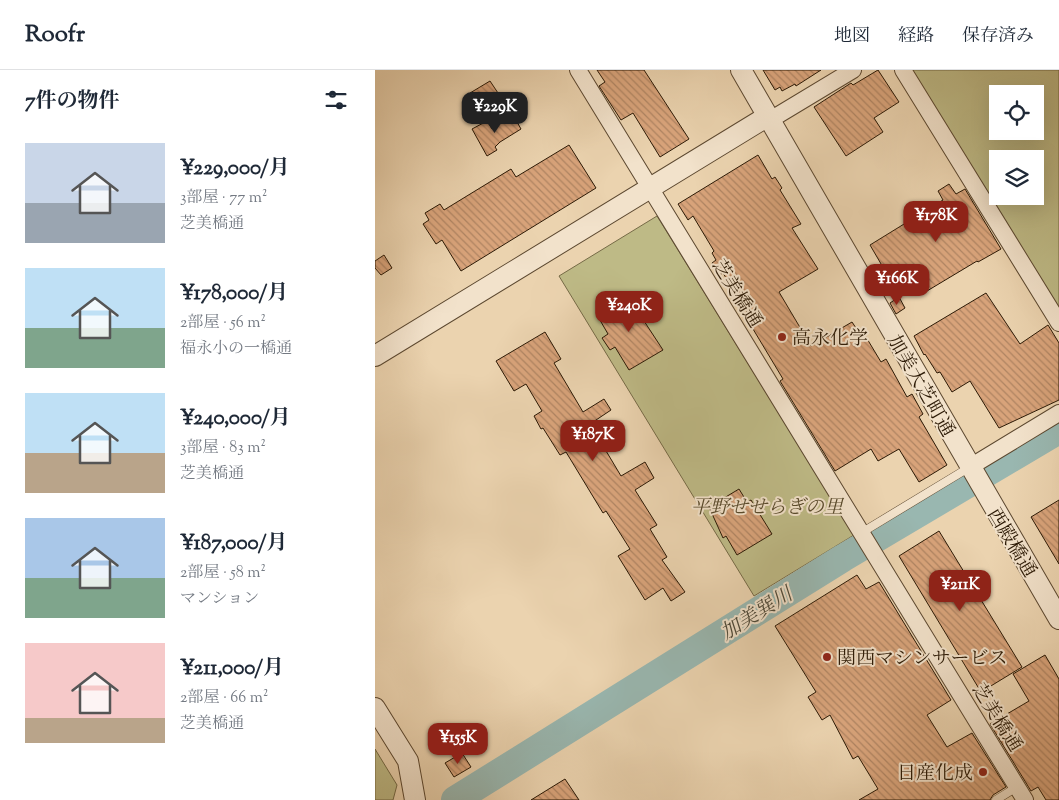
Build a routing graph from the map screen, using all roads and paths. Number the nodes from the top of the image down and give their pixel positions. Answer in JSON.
{"nodes":[{"id":1,"x":578,"y":70,"type":"edge"},
{"id":2,"x":741,"y":70,"type":"edge"},
{"id":3,"x":853,"y":70,"type":"edge"},
{"id":4,"x":903,"y":70,"type":"edge"},
{"id":5,"x":769,"y":118,"type":"junction"},
{"id":6,"x":651,"y":188,"type":"junction"},
{"id":7,"x":1059,"y":323,"type":"edge"},
{"id":8,"x":375,"y":356,"type":"edge"},
{"id":9,"x":1059,"y":413,"type":"edge"},
{"id":10,"x":976,"y":477,"type":"junction"},
{"id":11,"x":863,"y":534,"type":"junction"},
{"id":12,"x":1059,"y":619,"type":"edge"},
{"id":13,"x":375,"y":708,"type":"edge"},
{"id":14,"x":1021,"y":794,"type":"edge"},
{"id":15,"x":415,"y":800,"type":"edge"},
{"id":16,"x":997,"y":800,"type":"edge"}],
"edges":[{"from":1,"to":6,"type":"street","name":"芝美橋通"},
{"from":2,"to":5,"type":"street","name":"加美大芝町通"},
{"from":3,"to":5,"type":"street"},
{"from":4,"to":7,"type":"street"},
{"from":5,"to":6,"type":"street"},
{"from":5,"to":10,"type":"street","name":"加美大芝町通"},
{"from":6,"to":8,"type":"street"},
{"from":6,"to":11,"type":"street","name":"芝美橋通"},
{"from":9,"to":10,"type":"street"},
{"from":10,"to":11,"type":"lane"},
{"from":10,"to":12,"type":"street","name":"西殿橋通"},
{"from":11,"to":14,"type":"street","name":"芝美橋通"},
{"from":13,"to":15,"type":"street"},
{"from":14,"to":16,"type":"lane"}]}
